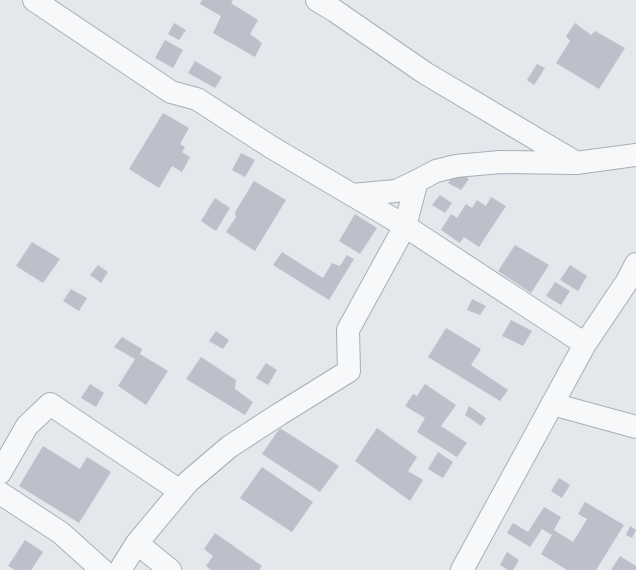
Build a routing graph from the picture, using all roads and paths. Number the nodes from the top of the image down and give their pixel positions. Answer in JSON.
{"nodes":[{"id":1,"x":34,"y":0,"type":"edge"},
{"id":2,"x":317,"y":0,"type":"edge"},
{"id":3,"x":348,"y":9,"type":"edge"},
{"id":4,"x":636,"y":155,"type":"edge"},
{"id":5,"x":576,"y":163,"type":"junction"},
{"id":6,"x":417,"y":181,"type":"junction"},
{"id":7,"x":352,"y":195,"type":"junction"},
{"id":8,"x":405,"y":226,"type":"junction"},
{"id":9,"x":636,"y":264,"type":"edge"},
{"id":10,"x":631,"y":286,"type":"edge"},
{"id":11,"x":585,"y":344,"type":"junction"},
{"id":12,"x":552,"y":404,"type":"junction"},
{"id":13,"x":636,"y":427,"type":"edge"},
{"id":14,"x":0,"y":473,"type":"edge"},
{"id":15,"x":180,"y":491,"type":"junction"},
{"id":16,"x":0,"y":493,"type":"edge"},
{"id":17,"x":137,"y":543,"type":"junction"},
{"id":18,"x":102,"y":570,"type":"edge"},
{"id":19,"x":120,"y":570,"type":"edge"},
{"id":20,"x":170,"y":570,"type":"edge"},
{"id":21,"x":462,"y":570,"type":"edge"}],
"edges":[{"from":1,"to":7,"type":"street"},
{"from":2,"to":3,"type":"street"},
{"from":3,"to":5,"type":"street"},
{"from":4,"to":5,"type":"street"},
{"from":5,"to":6,"type":"street"},
{"from":6,"to":7,"type":"street"},
{"from":6,"to":8,"type":"street"},
{"from":7,"to":8,"type":"street"},
{"from":8,"to":11,"type":"street"},
{"from":8,"to":15,"type":"street"},
{"from":9,"to":10,"type":"street"},
{"from":10,"to":11,"type":"street"},
{"from":11,"to":12,"type":"street"},
{"from":12,"to":13,"type":"street"},
{"from":12,"to":21,"type":"street"},
{"from":14,"to":15,"type":"street"},
{"from":15,"to":17,"type":"street"},
{"from":16,"to":18,"type":"street"},
{"from":17,"to":19,"type":"street"},
{"from":17,"to":20,"type":"street"}]}
